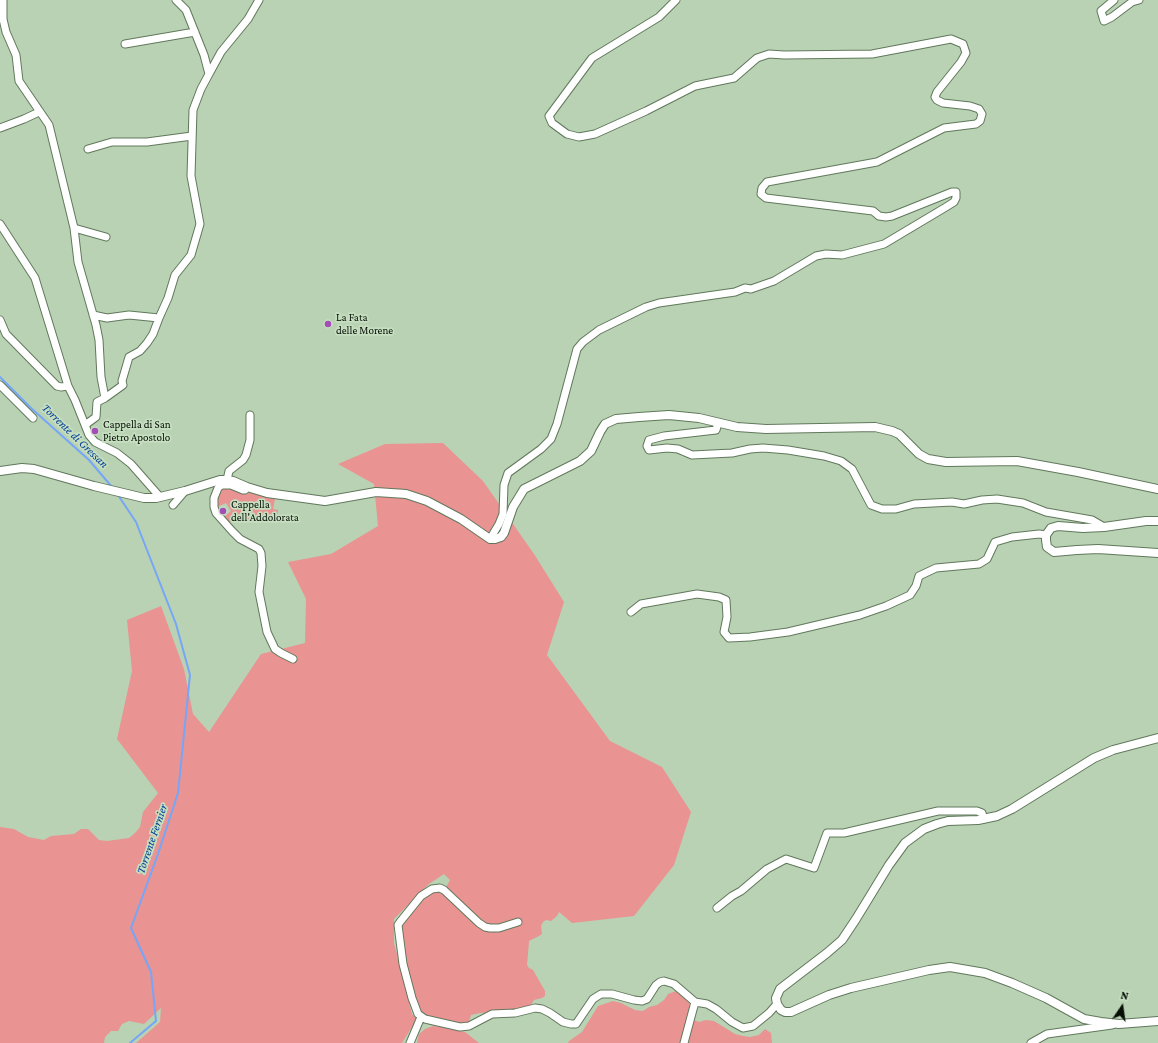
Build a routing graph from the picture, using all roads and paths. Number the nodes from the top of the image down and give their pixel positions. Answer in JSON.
{"nodes":[{"id":1,"x":3,"y":0,"type":"edge"},
{"id":2,"x":176,"y":0,"type":"edge"},
{"id":3,"x":259,"y":0,"type":"edge"},
{"id":4,"x":676,"y":0,"type":"edge"},
{"id":5,"x":1114,"y":0,"type":"edge"},
{"id":6,"x":1139,"y":0,"type":"edge"},
{"id":7,"x":195,"y":32,"type":"junction"},
{"id":8,"x":125,"y":44,"type":"dead end"},
{"id":9,"x":209,"y":74,"type":"junction"},
{"id":10,"x":39,"y":112,"type":"junction"},
{"id":11,"x":0,"y":128,"type":"edge"},
{"id":12,"x":192,"y":136,"type":"junction"},
{"id":13,"x":88,"y":149,"type":"dead end"},
{"id":14,"x":0,"y":224,"type":"edge"},
{"id":15,"x":74,"y":228,"type":"junction"},
{"id":16,"x":106,"y":237,"type":"dead end"},
{"id":17,"x":93,"y":315,"type":"junction"},
{"id":18,"x":159,"y":318,"type":"junction"},
{"id":19,"x":0,"y":320,"type":"edge"},
{"id":20,"x":0,"y":385,"type":"edge"},
{"id":21,"x":68,"y":386,"type":"junction"},
{"id":22,"x":105,"y":398,"type":"junction"},
{"id":23,"x":250,"y":415,"type":"dead end"},
{"id":24,"x":33,"y":418,"type":"dead end"},
{"id":25,"x":718,"y":423,"type":"junction"},
{"id":26,"x":85,"y":425,"type":"junction"},
{"id":27,"x":0,"y":471,"type":"edge"},
{"id":28,"x":227,"y":480,"type":"junction"},
{"id":29,"x":246,"y":487,"type":"junction"},
{"id":30,"x":1158,"y":489,"type":"edge"},
{"id":31,"x":185,"y":491,"type":"junction"},
{"id":32,"x":160,"y":497,"type":"junction"},
{"id":33,"x":173,"y":505,"type":"dead end"},
{"id":34,"x":1158,"y":521,"type":"edge"},
{"id":35,"x":1104,"y":527,"type":"junction"},
{"id":36,"x":1046,"y":535,"type":"junction"},
{"id":37,"x":490,"y":539,"type":"junction"},
{"id":38,"x":1158,"y":553,"type":"edge"},
{"id":39,"x":631,"y":612,"type":"dead end"},
{"id":40,"x":293,"y":659,"type":"dead end"},
{"id":41,"x":1158,"y":738,"type":"edge"},
{"id":42,"x":984,"y":819,"type":"junction"},
{"id":43,"x":717,"y":908,"type":"dead end"},
{"id":44,"x":518,"y":922,"type":"dead end"},
{"id":45,"x":695,"y":1002,"type":"junction"},
{"id":46,"x":777,"y":1004,"type":"junction"},
{"id":47,"x":421,"y":1017,"type":"junction"},
{"id":48,"x":1158,"y":1021,"type":"edge"},
{"id":49,"x":1119,"y":1024,"type":"junction"},
{"id":50,"x":410,"y":1043,"type":"edge"},
{"id":51,"x":684,"y":1043,"type":"edge"},
{"id":52,"x":1031,"y":1043,"type":"edge"}],
"edges":[{"from":1,"to":10,"type":"street"},
{"from":2,"to":7,"type":"street"},
{"from":3,"to":9,"type":"street"},
{"from":4,"to":37,"type":"street"},
{"from":5,"to":6,"type":"street"},
{"from":7,"to":8,"type":"street"},
{"from":7,"to":9,"type":"street"},
{"from":9,"to":12,"type":"street"},
{"from":10,"to":11,"type":"street"},
{"from":10,"to":15,"type":"street"},
{"from":12,"to":13,"type":"street"},
{"from":12,"to":18,"type":"street"},
{"from":14,"to":21,"type":"street"},
{"from":15,"to":16,"type":"street"},
{"from":15,"to":17,"type":"street"},
{"from":17,"to":18,"type":"street"},
{"from":17,"to":22,"type":"street"},
{"from":18,"to":22,"type":"street"},
{"from":19,"to":21,"type":"street"},
{"from":20,"to":24,"type":"street"},
{"from":21,"to":26,"type":"street"},
{"from":22,"to":26,"type":"street"},
{"from":23,"to":28,"type":"street"},
{"from":25,"to":30,"type":"street"},
{"from":25,"to":35,"type":"street"},
{"from":25,"to":37,"type":"street"},
{"from":26,"to":32,"type":"street"},
{"from":27,"to":32,"type":"street"},
{"from":28,"to":29,"type":"street"},
{"from":28,"to":31,"type":"street"},
{"from":29,"to":37,"type":"street"},
{"from":29,"to":40,"type":"street"},
{"from":31,"to":32,"type":"street"},
{"from":31,"to":33,"type":"street"},
{"from":34,"to":35,"type":"street"},
{"from":35,"to":36,"type":"street"},
{"from":36,"to":38,"type":"street"},
{"from":36,"to":39,"type":"street"},
{"from":41,"to":42,"type":"street"},
{"from":42,"to":43,"type":"street"},
{"from":42,"to":46,"type":"street"},
{"from":44,"to":47,"type":"street"},
{"from":45,"to":46,"type":"street"},
{"from":45,"to":47,"type":"street"},
{"from":45,"to":51,"type":"street"},
{"from":46,"to":49,"type":"street"},
{"from":47,"to":50,"type":"street"},
{"from":48,"to":49,"type":"street"},
{"from":49,"to":52,"type":"street"}]}
